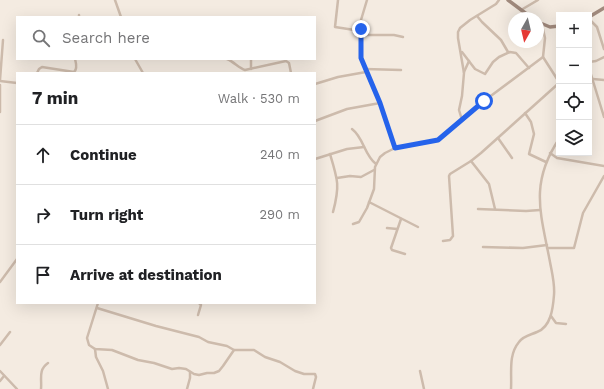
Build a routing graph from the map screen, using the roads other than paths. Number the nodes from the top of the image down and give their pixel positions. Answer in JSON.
{"nodes":[{"id":1,"x":115,"y":0,"type":"edge"},
{"id":2,"x":338,"y":0,"type":"edge"},
{"id":3,"x":367,"y":0,"type":"edge"},
{"id":4,"x":499,"y":0,"type":"edge"},
{"id":5,"x":508,"y":0,"type":"edge"},
{"id":6,"x":538,"y":0,"type":"edge"},
{"id":7,"x":604,"y":8,"type":"edge"},
{"id":8,"x":520,"y":10,"type":"junction"},
{"id":9,"x":523,"y":12,"type":"edge"},
{"id":10,"x":121,"y":16,"type":"edge"},
{"id":11,"x":477,"y":16,"type":"junction"},
{"id":12,"x":592,"y":16,"type":"edge"},
{"id":13,"x":592,"y":21,"type":"edge"},
{"id":14,"x":544,"y":25,"type":"edge"},
{"id":15,"x":556,"y":26,"type":"edge"},
{"id":16,"x":361,"y":31,"type":"junction"},
{"id":17,"x":544,"y":33,"type":"edge"},
{"id":18,"x":361,"y":35,"type":"junction"},
{"id":19,"x":403,"y":37,"type":"dead end"},
{"id":20,"x":3,"y":40,"type":"dead end"},
{"id":21,"x":544,"y":48,"type":"edge"},
{"id":22,"x":544,"y":48,"type":"edge"},
{"id":23,"x":604,"y":49,"type":"edge"},
{"id":24,"x":461,"y":52,"type":"junction"},
{"id":25,"x":508,"y":52,"type":"junction"},
{"id":26,"x":543,"y":57,"type":"junction"},
{"id":27,"x":604,"y":57,"type":"edge"},
{"id":28,"x":75,"y":60,"type":"edge"},
{"id":29,"x":136,"y":60,"type":"edge"},
{"id":30,"x":229,"y":60,"type":"edge"},
{"id":31,"x":251,"y":60,"type":"edge"},
{"id":32,"x":469,"y":62,"type":"junction"},
{"id":33,"x":592,"y":62,"type":"edge"},
{"id":34,"x":530,"y":68,"type":"junction"},
{"id":35,"x":250,"y":69,"type":"junction"},
{"id":36,"x":401,"y":70,"type":"dead end"},
{"id":37,"x":244,"y":71,"type":"edge"},
{"id":38,"x":366,"y":71,"type":"junction"},
{"id":39,"x":38,"y":72,"type":"edge"},
{"id":40,"x":74,"y":72,"type":"edge"},
{"id":41,"x":142,"y":72,"type":"edge"},
{"id":42,"x":291,"y":72,"type":"edge"},
{"id":43,"x":464,"y":73,"type":"junction"},
{"id":44,"x":556,"y":77,"type":"edge"},
{"id":45,"x":592,"y":78,"type":"edge"},
{"id":46,"x":604,"y":80,"type":"edge"},
{"id":47,"x":0,"y":81,"type":"edge"},
{"id":48,"x":592,"y":81,"type":"edge"},
{"id":49,"x":16,"y":83,"type":"edge"},
{"id":50,"x":316,"y":84,"type":"edge"},
{"id":51,"x":557,"y":84,"type":"edge"},
{"id":52,"x":0,"y":85,"type":"edge"},
{"id":53,"x":380,"y":103,"type":"junction"},
{"id":54,"x":0,"y":112,"type":"edge"},
{"id":55,"x":525,"y":113,"type":"junction"},
{"id":56,"x":604,"y":116,"type":"edge"},
{"id":57,"x":462,"y":120,"type":"junction"},
{"id":58,"x":316,"y":121,"type":"edge"},
{"id":59,"x":352,"y":129,"type":"dead end"},
{"id":60,"x":498,"y":138,"type":"junction"},
{"id":61,"x":556,"y":144,"type":"edge"},
{"id":62,"x":364,"y":146,"type":"junction"},
{"id":63,"x":395,"y":148,"type":"junction"},
{"id":64,"x":550,"y":153,"type":"junction"},
{"id":65,"x":330,"y":154,"type":"junction"},
{"id":66,"x":512,"y":158,"type":"dead end"},
{"id":67,"x":316,"y":159,"type":"edge"},
{"id":68,"x":472,"y":161,"type":"junction"},
{"id":69,"x":546,"y":162,"type":"junction"},
{"id":70,"x":376,"y":164,"type":"junction"},
{"id":71,"x":604,"y":166,"type":"edge"},
{"id":72,"x":374,"y":169,"type":"junction"},
{"id":73,"x":604,"y":176,"type":"edge"},
{"id":74,"x":337,"y":178,"type":"junction"},
{"id":75,"x":370,"y":202,"type":"junction"},
{"id":76,"x":478,"y":209,"type":"dead end"},
{"id":77,"x":495,"y":209,"type":"junction"},
{"id":78,"x":540,"y":210,"type":"junction"},
{"id":79,"x":333,"y":212,"type":"dead end"},
{"id":80,"x":401,"y":219,"type":"junction"},
{"id":81,"x":353,"y":224,"type":"dead end"},
{"id":82,"x":418,"y":227,"type":"dead end"},
{"id":83,"x":387,"y":228,"type":"dead end"},
{"id":84,"x":397,"y":228,"type":"junction"},
{"id":85,"x":443,"y":241,"type":"dead end"},
{"id":86,"x":547,"y":246,"type":"junction"},
{"id":87,"x":483,"y":247,"type":"dead end"},
{"id":88,"x":405,"y":254,"type":"dead end"},
{"id":89,"x":16,"y":259,"type":"edge"},
{"id":90,"x":0,"y":282,"type":"edge"},
{"id":91,"x":98,"y":304,"type":"edge"},
{"id":92,"x":200,"y":304,"type":"edge"},
{"id":93,"x":97,"y":308,"type":"junction"},
{"id":94,"x":198,"y":315,"type":"dead end"},
{"id":95,"x":550,"y":316,"type":"junction"},
{"id":96,"x":566,"y":324,"type":"dead end"},
{"id":97,"x":10,"y":332,"type":"dead end"},
{"id":98,"x":0,"y":346,"type":"edge"},
{"id":99,"x":95,"y":349,"type":"junction"},
{"id":100,"x":234,"y":350,"type":"junction"},
{"id":101,"x":48,"y":364,"type":"dead end"},
{"id":102,"x":0,"y":370,"type":"edge"},
{"id":103,"x":190,"y":371,"type":"junction"},
{"id":104,"x":420,"y":371,"type":"dead end"},
{"id":105,"x":4,"y":376,"type":"junction"},
{"id":106,"x":0,"y":381,"type":"edge"},
{"id":107,"x":17,"y":389,"type":"edge"},
{"id":108,"x":41,"y":389,"type":"edge"},
{"id":109,"x":108,"y":389,"type":"edge"},
{"id":110,"x":187,"y":389,"type":"edge"},
{"id":111,"x":313,"y":389,"type":"edge"},
{"id":112,"x":424,"y":389,"type":"edge"},
{"id":113,"x":511,"y":389,"type":"edge"}],
"edges":[{"from":1,"to":10,"type":"street"},
{"from":2,"to":16,"type":"street"},
{"from":3,"to":16,"type":"street"},
{"from":4,"to":11,"type":"street"},
{"from":5,"to":8,"type":"main road"},
{"from":6,"to":8,"type":"street"},
{"from":7,"to":12,"type":"main road"},
{"from":8,"to":9,"type":"main road"},
{"from":11,"to":24,"type":"street"},
{"from":11,"to":25,"type":"street"},
{"from":13,"to":23,"type":"street"},
{"from":14,"to":15,"type":"main road"},
{"from":16,"to":18,"type":"street"},
{"from":17,"to":22,"type":"street"},
{"from":18,"to":19,"type":"street"},
{"from":18,"to":38,"type":"street"},
{"from":20,"to":47,"type":"street"},
{"from":21,"to":26,"type":"street"},
{"from":24,"to":32,"type":"street"},
{"from":24,"to":43,"type":"street"},
{"from":25,"to":32,"type":"street"},
{"from":25,"to":34,"type":"street"},
{"from":26,"to":34,"type":"street"},
{"from":26,"to":44,"type":"street"},
{"from":27,"to":33,"type":"street"},
{"from":28,"to":40,"type":"street"},
{"from":29,"to":41,"type":"street"},
{"from":30,"to":37,"type":"street"},
{"from":31,"to":35,"type":"street"},
{"from":32,"to":43,"type":"street"},
{"from":34,"to":57,"type":"street"},
{"from":35,"to":37,"type":"street"},
{"from":35,"to":42,"type":"street"},
{"from":36,"to":38,"type":"street"},
{"from":38,"to":50,"type":"street"},
{"from":38,"to":53,"type":"street"},
{"from":39,"to":40,"type":"street"},
{"from":43,"to":57,"type":"street"},
{"from":45,"to":46,"type":"street"},
{"from":47,"to":49,"type":"street"},
{"from":48,"to":56,"type":"street"},
{"from":51,"to":55,"type":"street"},
{"from":52,"to":54,"type":"street"},
{"from":53,"to":58,"type":"street"},
{"from":53,"to":63,"type":"street"},
{"from":55,"to":60,"type":"street"},
{"from":55,"to":69,"type":"street"},
{"from":57,"to":63,"type":"street"},
{"from":59,"to":62,"type":"street"},
{"from":60,"to":66,"type":"street"},
{"from":60,"to":68,"type":"street"},
{"from":61,"to":64,"type":"street"},
{"from":62,"to":65,"type":"street"},
{"from":62,"to":70,"type":"street"},
{"from":63,"to":70,"type":"street"},
{"from":64,"to":69,"type":"street"},
{"from":64,"to":71,"type":"street"},
{"from":65,"to":67,"type":"street"},
{"from":65,"to":74,"type":"street"},
{"from":68,"to":77,"type":"street"},
{"from":68,"to":85,"type":"street"},
{"from":69,"to":78,"type":"street"},
{"from":70,"to":72,"type":"street"},
{"from":72,"to":74,"type":"street"},
{"from":72,"to":75,"type":"street"},
{"from":73,"to":86,"type":"street"},
{"from":74,"to":79,"type":"street"},
{"from":75,"to":80,"type":"street"},
{"from":75,"to":81,"type":"street"},
{"from":76,"to":77,"type":"street"},
{"from":77,"to":78,"type":"street"},
{"from":78,"to":86,"type":"street"},
{"from":80,"to":82,"type":"street"},
{"from":80,"to":84,"type":"street"},
{"from":83,"to":84,"type":"street"},
{"from":84,"to":88,"type":"street"},
{"from":86,"to":87,"type":"street"},
{"from":86,"to":95,"type":"street"},
{"from":89,"to":90,"type":"street"},
{"from":91,"to":93,"type":"street"},
{"from":92,"to":94,"type":"street"},
{"from":93,"to":99,"type":"street"},
{"from":93,"to":100,"type":"street"},
{"from":95,"to":96,"type":"street"},
{"from":95,"to":113,"type":"street"},
{"from":97,"to":98,"type":"street"},
{"from":99,"to":103,"type":"street"},
{"from":99,"to":109,"type":"street"},
{"from":100,"to":103,"type":"street"},
{"from":100,"to":111,"type":"street"},
{"from":101,"to":108,"type":"street"},
{"from":102,"to":105,"type":"street"},
{"from":103,"to":110,"type":"street"},
{"from":104,"to":112,"type":"street"},
{"from":105,"to":106,"type":"street"},
{"from":105,"to":107,"type":"street"}]}
